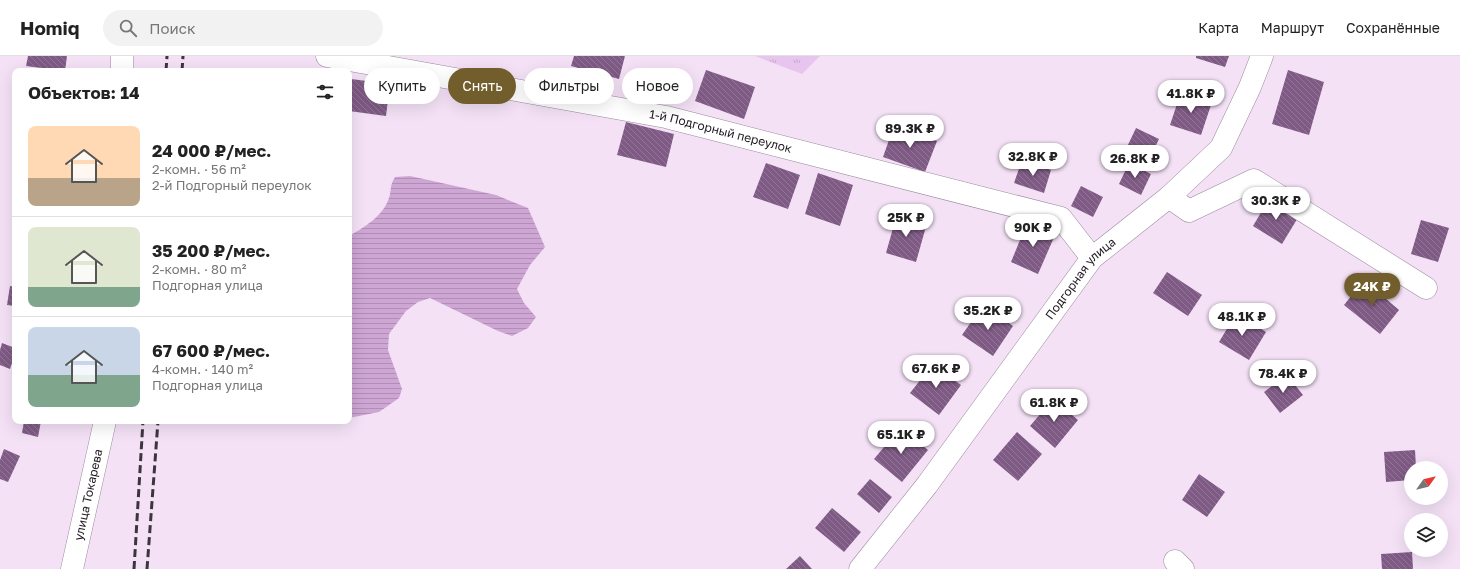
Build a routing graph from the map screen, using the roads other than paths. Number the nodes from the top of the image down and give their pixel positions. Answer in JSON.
{"nodes":[{"id":1,"x":122,"y":56,"type":"edge"},
{"id":2,"x":327,"y":56,"type":"edge"},
{"id":3,"x":1262,"y":56,"type":"edge"},
{"id":4,"x":122,"y":68,"type":"edge"},
{"id":5,"x":1169,"y":197,"type":"junction"},
{"id":6,"x":1092,"y":258,"type":"junction"},
{"id":7,"x":1426,"y":288,"type":"dead end"},
{"id":8,"x":104,"y":424,"type":"edge"},
{"id":9,"x":72,"y":569,"type":"edge"},
{"id":10,"x":860,"y":569,"type":"edge"}],
"edges":[{"from":1,"to":4,"type":"street"},
{"from":2,"to":6,"type":"street","name":"1-й Подгорный переулок"},
{"from":3,"to":5,"type":"street","name":"Подгорная улица"},
{"from":5,"to":6,"type":"street","name":"Подгорная улица"},
{"from":5,"to":7,"type":"street"},
{"from":6,"to":10,"type":"street","name":"Подгорная улица"},
{"from":8,"to":9,"type":"street","name":"улица Токарева"}]}
